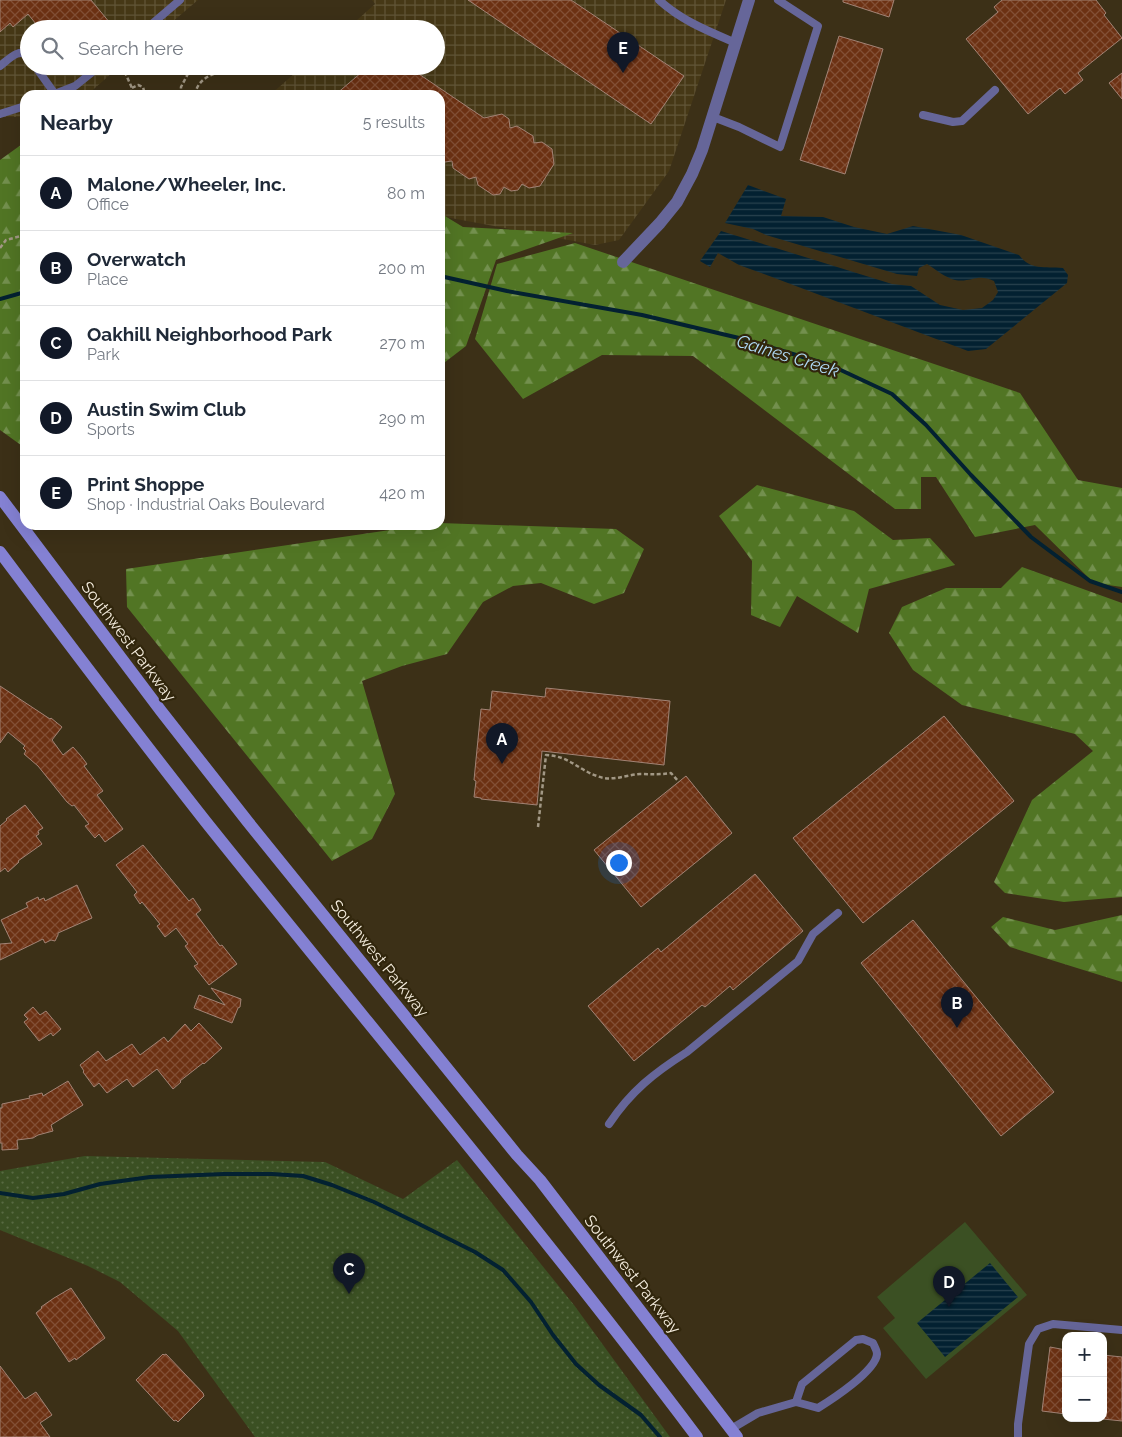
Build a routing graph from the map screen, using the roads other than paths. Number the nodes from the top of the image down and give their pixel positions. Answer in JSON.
{"nodes":[{"id":1,"x":180,"y":0,"type":"edge"},
{"id":2,"x":659,"y":0,"type":"edge"},
{"id":3,"x":749,"y":0,"type":"edge"},
{"id":4,"x":778,"y":0,"type":"edge"},
{"id":5,"x":157,"y":20,"type":"edge"},
{"id":6,"x":736,"y":43,"type":"junction"},
{"id":7,"x":20,"y":52,"type":"edge"},
{"id":8,"x":0,"y":66,"type":"edge"},
{"id":9,"x":42,"y":75,"type":"edge"},
{"id":10,"x":89,"y":75,"type":"edge"},
{"id":11,"x":51,"y":90,"type":"edge"},
{"id":12,"x":64,"y":90,"type":"edge"},
{"id":13,"x":995,"y":90,"type":"dead end"},
{"id":14,"x":20,"y":108,"type":"edge"},
{"id":15,"x":0,"y":114,"type":"edge"},
{"id":16,"x":923,"y":115,"type":"dead end"},
{"id":17,"x":713,"y":118,"type":"junction"},
{"id":18,"x":623,"y":262,"type":"dead end"},
{"id":19,"x":2,"y":502,"type":"edge"},
{"id":20,"x":20,"y":526,"type":"edge"},
{"id":21,"x":23,"y":530,"type":"edge"},
{"id":22,"x":0,"y":552,"type":"edge"},
{"id":23,"x":838,"y":913,"type":"dead end"},
{"id":24,"x":609,"y":1124,"type":"dead end"},
{"id":25,"x":1122,"y":1330,"type":"edge"},
{"id":26,"x":796,"y":1402,"type":"junction"},
{"id":27,"x":734,"y":1433,"type":"edge"},
{"id":28,"x":697,"y":1437,"type":"edge"},
{"id":29,"x":1018,"y":1437,"type":"edge"}],
"edges":[{"from":1,"to":5,"type":"lane"},
{"from":2,"to":6,"type":"lane"},
{"from":3,"to":6,"type":"street"},
{"from":4,"to":17,"type":"lane"},
{"from":6,"to":17,"type":"street"},
{"from":7,"to":8,"type":"lane"},
{"from":9,"to":11,"type":"lane"},
{"from":10,"to":12,"type":"lane"},
{"from":13,"to":16,"type":"lane"},
{"from":14,"to":15,"type":"lane"},
{"from":17,"to":18,"type":"street"},
{"from":19,"to":20,"type":"main road","name":"Southwest Parkway"},
{"from":21,"to":27,"type":"main road","name":"Southwest Parkway"},
{"from":22,"to":28,"type":"main road"},
{"from":23,"to":24,"type":"lane"},
{"from":25,"to":29,"type":"lane"},
{"from":26,"to":26,"type":"lane"},
{"from":26,"to":27,"type":"lane"}]}
